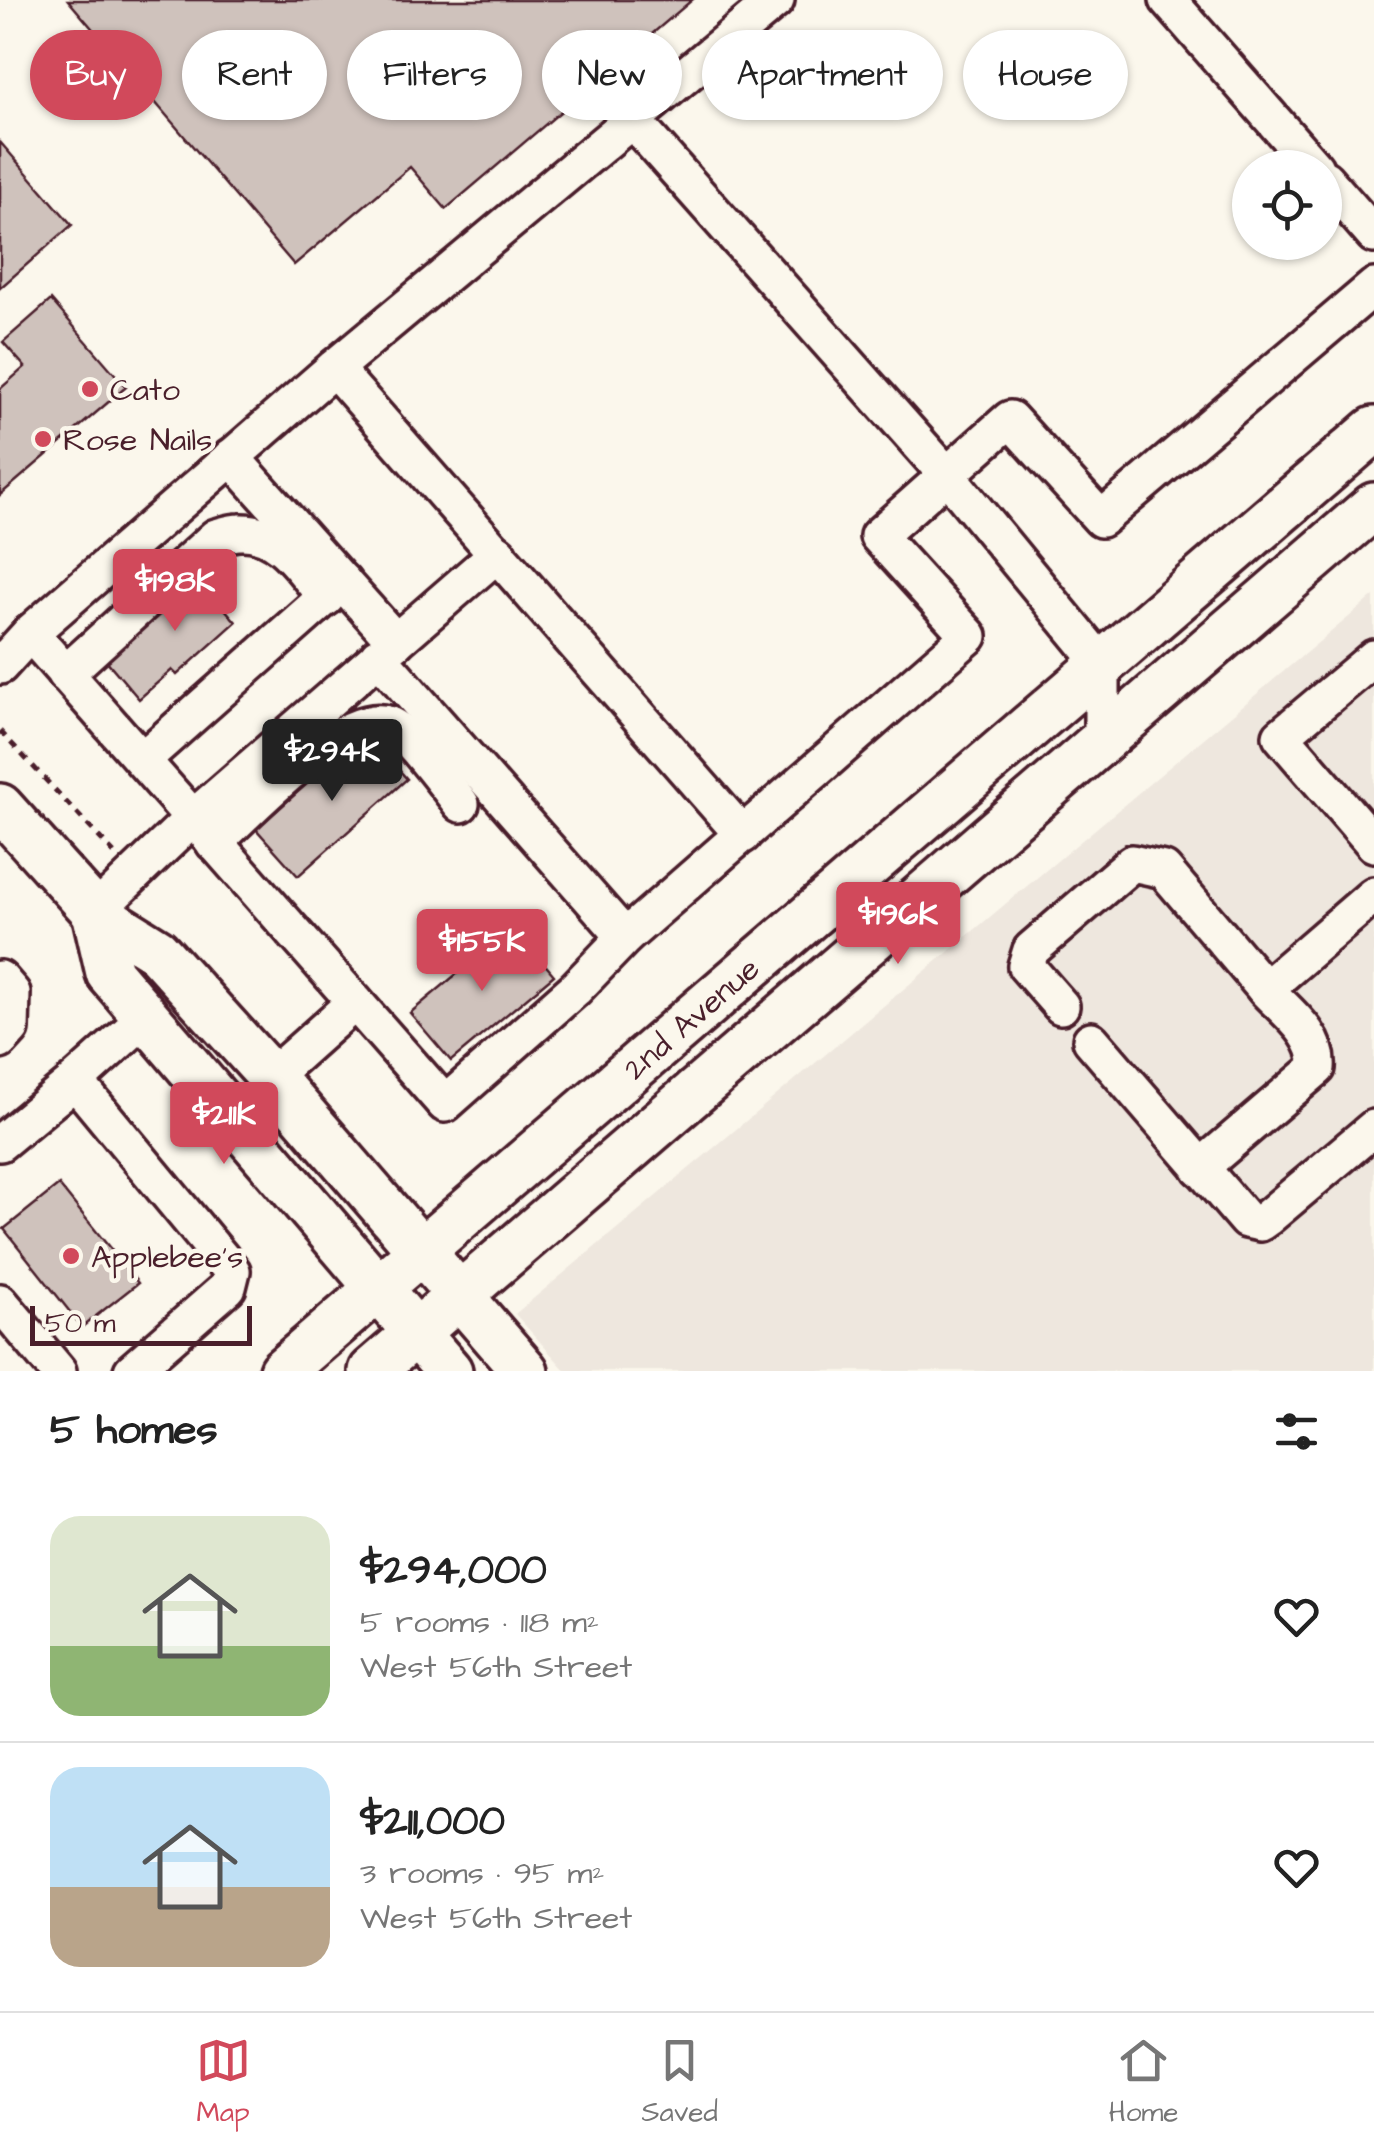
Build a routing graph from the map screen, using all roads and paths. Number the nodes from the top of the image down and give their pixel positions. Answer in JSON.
{"nodes":[{"id":1,"x":776,"y":0,"type":"edge"},
{"id":2,"x":1168,"y":0,"type":"edge"},
{"id":3,"x":682,"y":78,"type":"edge"},
{"id":4,"x":632,"y":120,"type":"joint"},
{"id":5,"x":1299,"y":150,"type":"edge"},
{"id":6,"x":1342,"y":198,"type":"edge"},
{"id":7,"x":1374,"y":235,"type":"edge"},
{"id":8,"x":1374,"y":287,"type":"edge"},
{"id":9,"x":334,"y":368,"type":"junction"},
{"id":10,"x":1374,"y":430,"type":"edge"},
{"id":11,"x":231,"y":457,"type":"junction"},
{"id":12,"x":946,"y":474,"type":"junction"},
{"id":13,"x":1374,"y":506,"type":"edge"},
{"id":14,"x":498,"y":552,"type":"junction"},
{"id":15,"x":335,"y":590,"type":"junction"},
{"id":16,"x":30,"y":633,"type":"junction"},
{"id":17,"x":387,"y":649,"type":"junction"},
{"id":18,"x":1374,"y":658,"type":"edge"},
{"id":19,"x":1102,"y":664,"type":"junction"},
{"id":20,"x":0,"y":666,"type":"edge"},
{"id":21,"x":66,"y":674,"type":"junction"},
{"id":22,"x":1102,"y":741,"type":"junction"},
{"id":23,"x":142,"y":760,"type":"junction"},
{"id":24,"x":460,"y":804,"type":"dead end"},
{"id":25,"x":0,"y":807,"type":"edge"},
{"id":26,"x":204,"y":830,"type":"junction"},
{"id":27,"x":743,"y":835,"type":"junction"},
{"id":28,"x":1374,"y":844,"type":"edge"},
{"id":29,"x":1374,"y":895,"type":"edge"},
{"id":30,"x":94,"y":912,"type":"junction"},
{"id":31,"x":625,"y":937,"type":"junction"},
{"id":32,"x":0,"y":979,"type":"edge"},
{"id":33,"x":1265,"y":989,"type":"junction"},
{"id":34,"x":355,"y":1002,"type":"junction"},
{"id":35,"x":1062,"y":1006,"type":"dead end"},
{"id":36,"x":145,"y":1018,"type":"junction"},
{"id":37,"x":1091,"y":1040,"type":"dead end"},
{"id":38,"x":0,"y":1041,"type":"edge"},
{"id":39,"x":270,"y":1077,"type":"junction"},
{"id":40,"x":75,"y":1081,"type":"junction"},
{"id":41,"x":1374,"y":1128,"type":"edge"},
{"id":42,"x":0,"y":1143,"type":"edge"},
{"id":43,"x":1200,"y":1168,"type":"junction"},
{"id":44,"x":421,"y":1251,"type":"junction"},
{"id":45,"x":377,"y":1288,"type":"junction"},
{"id":46,"x":460,"y":1296,"type":"junction"},
{"id":47,"x":0,"y":1302,"type":"edge"},
{"id":48,"x":416,"y":1333,"type":"junction"},
{"id":49,"x":58,"y":1371,"type":"edge"},
{"id":50,"x":132,"y":1371,"type":"edge"},
{"id":51,"x":282,"y":1371,"type":"edge"},
{"id":52,"x":372,"y":1371,"type":"edge"},
{"id":53,"x":449,"y":1371,"type":"edge"},
{"id":54,"x":525,"y":1371,"type":"edge"}],
"edges":[{"from":1,"to":3,"type":"lane"},
{"from":2,"to":5,"type":"lane"},
{"from":4,"to":9,"type":"lane"},
{"from":4,"to":12,"type":"lane"},
{"from":6,"to":7,"type":"lane"},
{"from":8,"to":12,"type":"lane"},
{"from":9,"to":11,"type":"lane"},
{"from":9,"to":14,"type":"lane"},
{"from":10,"to":19,"type":"main road","name":"2nd Avenue"},
{"from":11,"to":15,"type":"lane"},
{"from":11,"to":16,"type":"lane"},
{"from":12,"to":19,"type":"lane"},
{"from":12,"to":27,"type":"lane"},
{"from":13,"to":22,"type":"main road","name":"2nd Avenue"},
{"from":14,"to":17,"type":"lane"},
{"from":14,"to":27,"type":"lane"},
{"from":15,"to":17,"type":"lane"},
{"from":15,"to":21,"type":"lane"},
{"from":15,"to":23,"type":"lane"},
{"from":16,"to":20,"type":"lane"},
{"from":16,"to":21,"type":"lane"},
{"from":17,"to":26,"type":"lane"},
{"from":17,"to":31,"type":"lane"},
{"from":18,"to":28,"type":"lane"},
{"from":19,"to":22,"type":"lane"},
{"from":19,"to":44,"type":"main road","name":"2nd Avenue"},
{"from":21,"to":23,"type":"lane"},
{"from":22,"to":46,"type":"main road","name":"2nd Avenue"},
{"from":23,"to":26,"type":"lane"},
{"from":24,"to":26,"type":"lane"},
{"from":25,"to":30,"type":"main road"},
{"from":26,"to":30,"type":"lane"},
{"from":26,"to":34,"type":"lane"},
{"from":27,"to":31,"type":"lane"},
{"from":29,"to":33,"type":"lane"},
{"from":30,"to":36,"type":"main road"},
{"from":30,"to":39,"type":"main road"},
{"from":31,"to":34,"type":"lane"},
{"from":32,"to":38,"type":"lane"},
{"from":33,"to":35,"type":"lane"},
{"from":33,"to":43,"type":"lane"},
{"from":34,"to":39,"type":"lane"},
{"from":36,"to":40,"type":"lane"},
{"from":36,"to":45,"type":"main road"},
{"from":37,"to":43,"type":"lane"},
{"from":39,"to":44,"type":"main road"},
{"from":40,"to":42,"type":"lane"},
{"from":40,"to":50,"type":"lane"},
{"from":41,"to":43,"type":"lane"},
{"from":44,"to":45,"type":"main road","name":"2nd Avenue"},
{"from":44,"to":46,"type":"main road"},
{"from":45,"to":48,"type":"main road"},
{"from":45,"to":51,"type":"main road","name":"2nd Avenue"},
{"from":46,"to":48,"type":"main road","name":"2nd Avenue"},
{"from":46,"to":54,"type":"main road"},
{"from":47,"to":49,"type":"lane"},
{"from":48,"to":52,"type":"main road","name":"2nd Avenue"},
{"from":48,"to":53,"type":"main road"}]}
